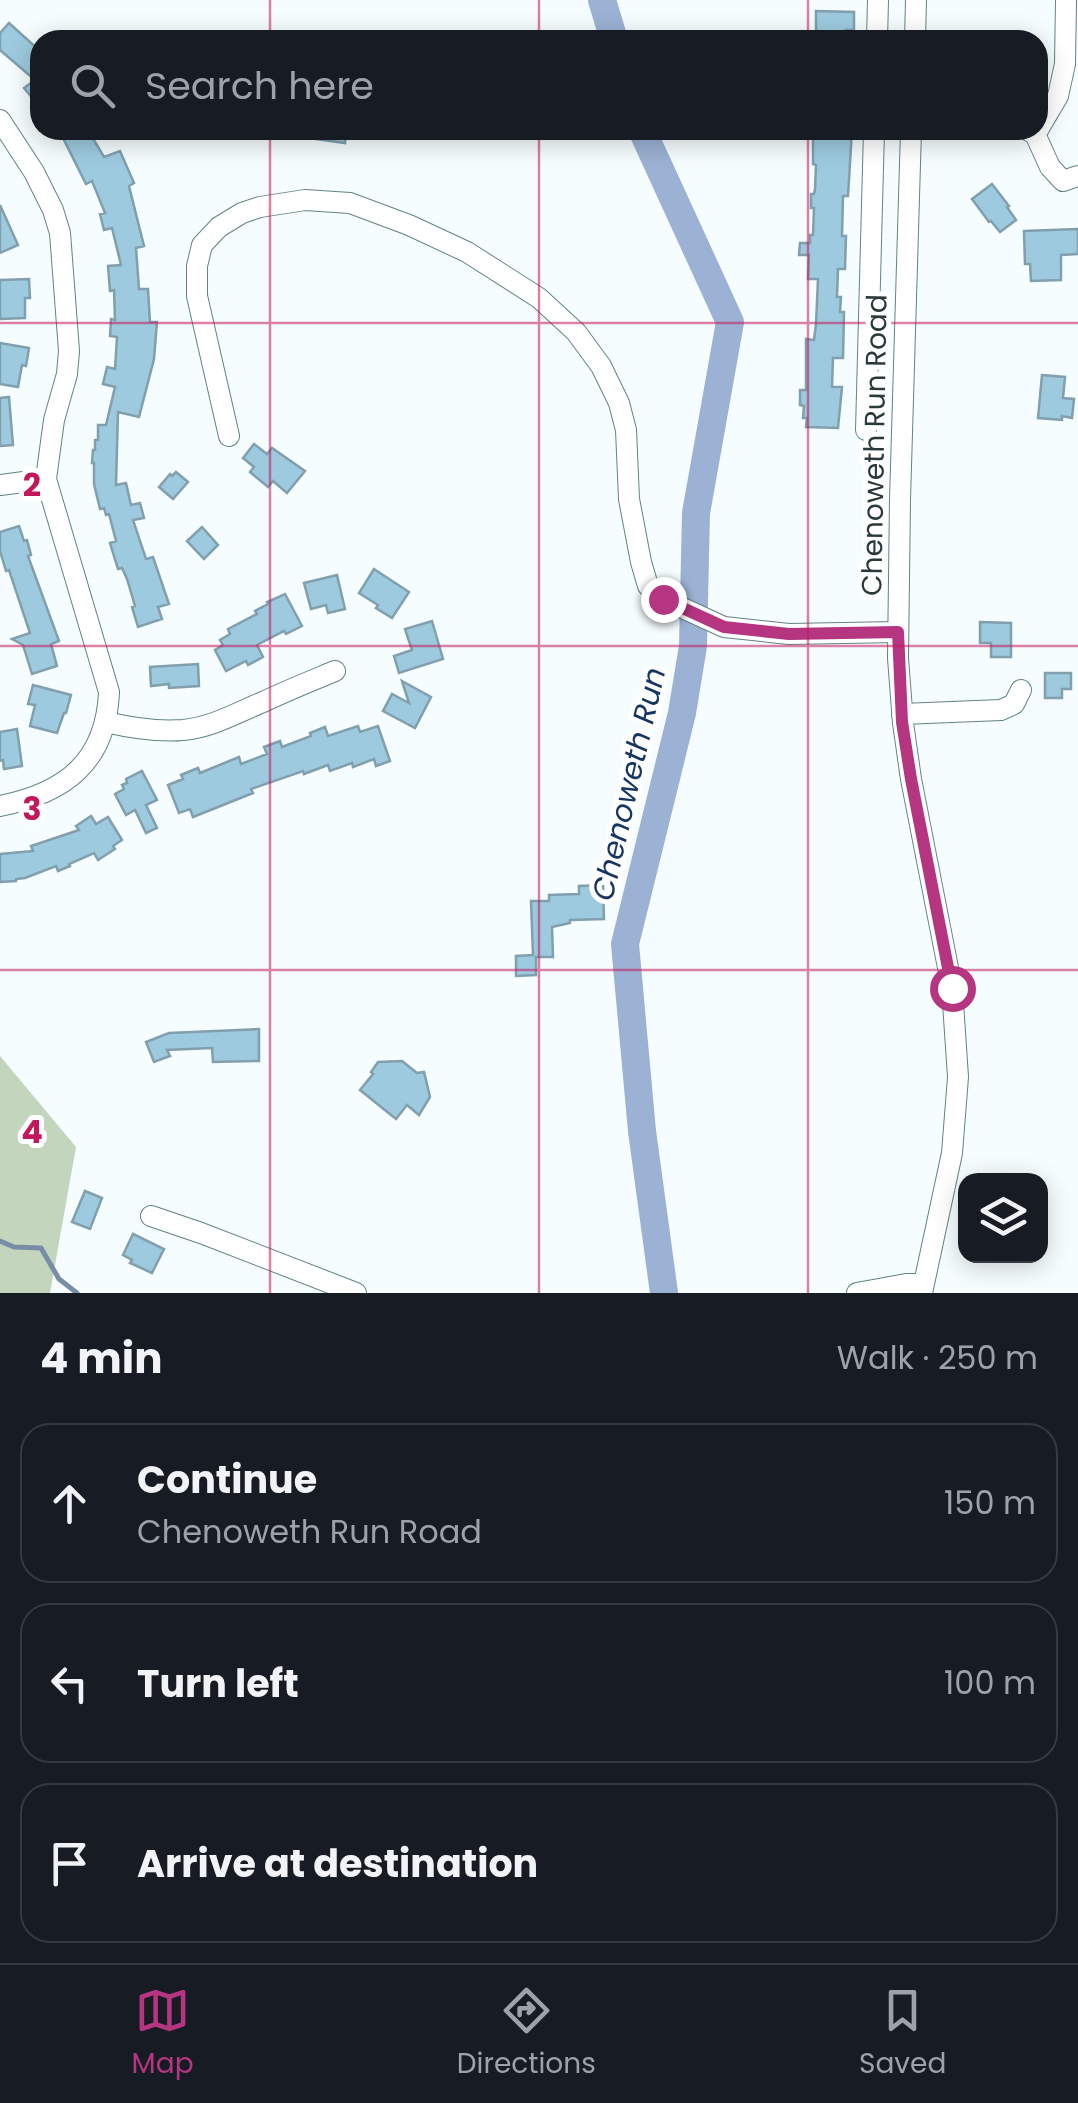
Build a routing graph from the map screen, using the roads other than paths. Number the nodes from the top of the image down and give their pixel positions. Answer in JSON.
{"nodes":[{"id":1,"x":878,"y":0,"type":"edge"},
{"id":2,"x":916,"y":0,"type":"edge"},
{"id":3,"x":1066,"y":0,"type":"edge"},
{"id":4,"x":877,"y":30,"type":"edge"},
{"id":5,"x":915,"y":30,"type":"edge"},
{"id":6,"x":1048,"y":111,"type":"edge"},
{"id":7,"x":3,"y":130,"type":"edge"},
{"id":8,"x":874,"y":140,"type":"edge"},
{"id":9,"x":912,"y":140,"type":"edge"},
{"id":10,"x":1038,"y":140,"type":"edge"},
{"id":11,"x":1078,"y":176,"type":"edge"},
{"id":12,"x":870,"y":277,"type":"junction"},
{"id":13,"x":906,"y":278,"type":"junction"},
{"id":14,"x":866,"y":430,"type":"dead end"},
{"id":15,"x":229,"y":436,"type":"dead end"},
{"id":16,"x":46,"y":480,"type":"junction"},
{"id":17,"x":0,"y":485,"type":"edge"},
{"id":18,"x":898,"y":632,"type":"junction"},
{"id":19,"x":334,"y":672,"type":"dead end"},
{"id":20,"x":1021,"y":690,"type":"dead end"},
{"id":21,"x":902,"y":714,"type":"junction"},
{"id":22,"x":106,"y":722,"type":"junction"},
{"id":23,"x":0,"y":806,"type":"edge"},
{"id":24,"x":151,"y":1216,"type":"dead end"},
{"id":25,"x":923,"y":1289,"type":"edge"},
{"id":26,"x":356,"y":1293,"type":"edge"},
{"id":27,"x":856,"y":1293,"type":"edge"}],
"edges":[{"from":1,"to":4,"type":"street"},
{"from":2,"to":5,"type":"street"},
{"from":3,"to":6,"type":"street"},
{"from":7,"to":16,"type":"street"},
{"from":8,"to":12,"type":"street"},
{"from":9,"to":13,"type":"street","name":"Chenoweth Run Road"},
{"from":10,"to":11,"type":"street"},
{"from":12,"to":13,"type":"street"},
{"from":12,"to":14,"type":"street"},
{"from":13,"to":18,"type":"street","name":"Chenoweth Run Road"},
{"from":15,"to":18,"type":"street"},
{"from":16,"to":17,"type":"street"},
{"from":16,"to":22,"type":"street"},
{"from":18,"to":21,"type":"street","name":"Chenoweth Run Road"},
{"from":19,"to":22,"type":"street"},
{"from":20,"to":21,"type":"street"},
{"from":21,"to":25,"type":"street","name":"Chenoweth Run Road"},
{"from":22,"to":23,"type":"street"},
{"from":24,"to":26,"type":"street"},
{"from":25,"to":27,"type":"street"}]}
